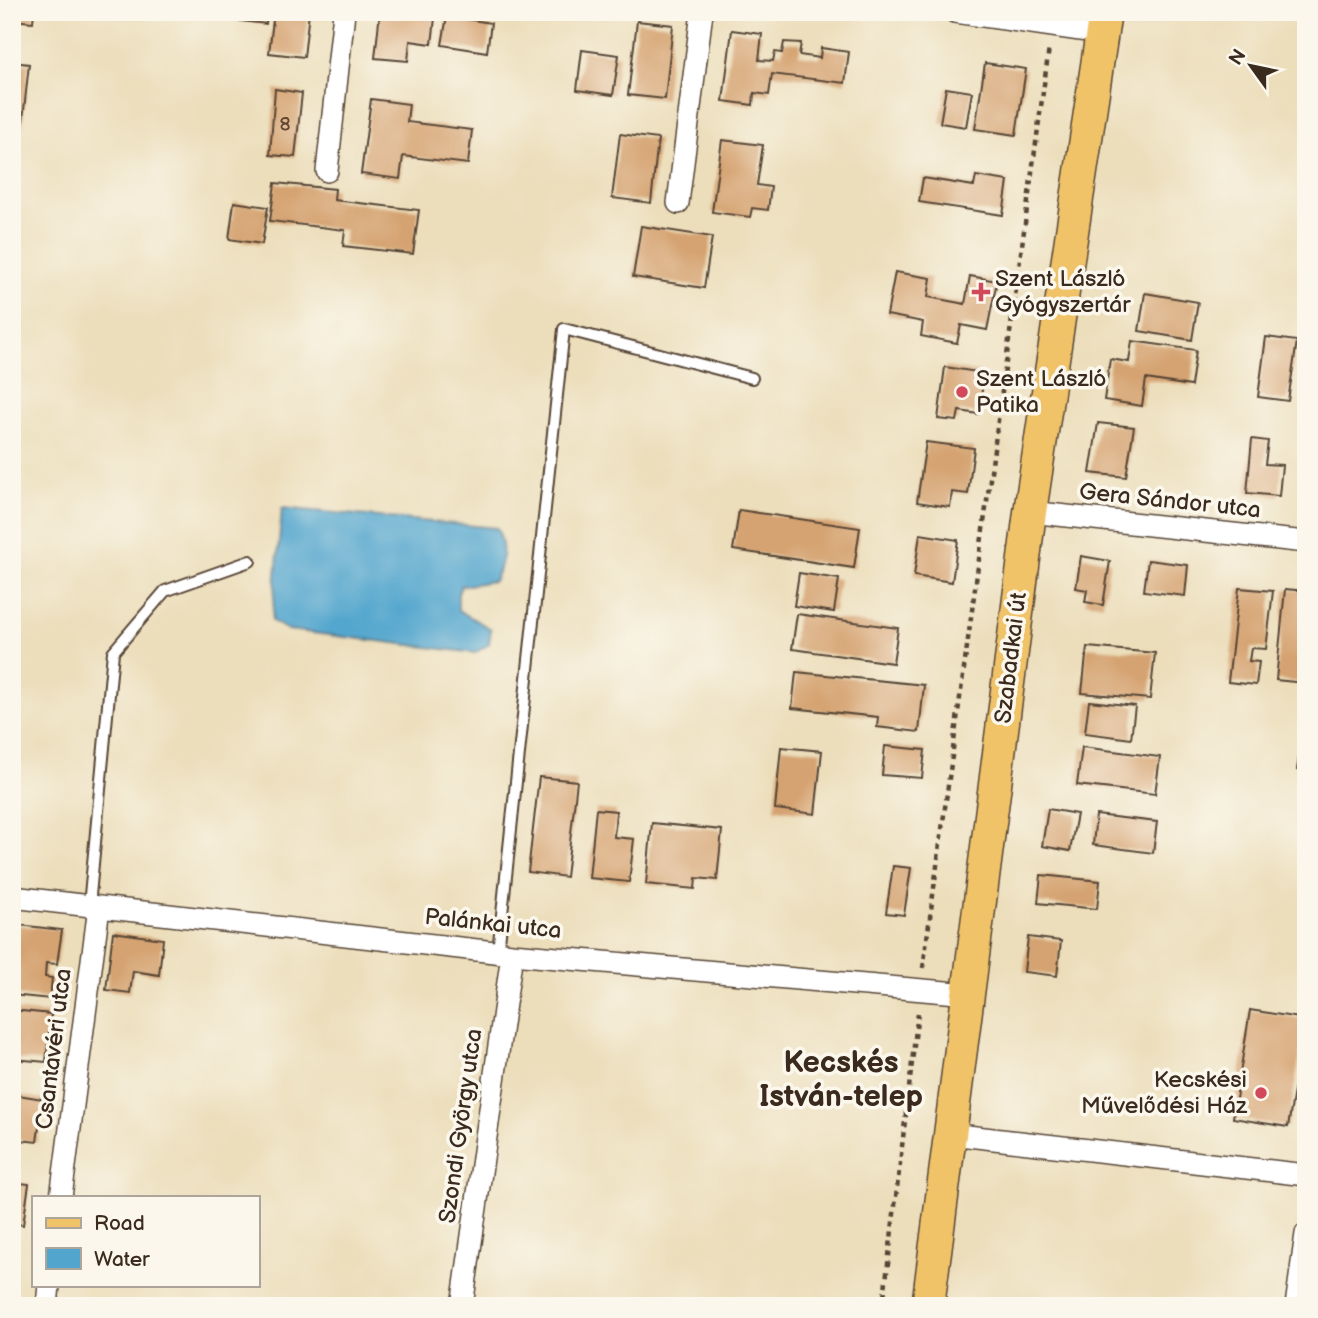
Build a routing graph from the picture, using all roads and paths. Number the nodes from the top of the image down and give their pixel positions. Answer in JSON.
{"nodes":[{"id":1,"x":344,"y":12,"type":"edge"},
{"id":2,"x":702,"y":12,"type":"edge"},
{"id":3,"x":955,"y":12,"type":"edge"},
{"id":4,"x":1103,"y":23,"type":"edge"},
{"id":5,"x":1052,"y":25,"type":"junction"},
{"id":6,"x":327,"y":171,"type":"dead end"},
{"id":7,"x":678,"y":202,"type":"dead end"},
{"id":8,"x":752,"y":378,"type":"dead end"},
{"id":9,"x":1030,"y":512,"type":"junction"},
{"id":10,"x":1306,"y":542,"type":"edge"},
{"id":11,"x":250,"y":561,"type":"dead end"},
{"id":12,"x":12,"y":897,"type":"edge"},
{"id":13,"x":94,"y":906,"type":"junction"},
{"id":14,"x":505,"y":953,"type":"junction"},
{"id":15,"x":920,"y":991,"type":"junction"},
{"id":16,"x":969,"y":994,"type":"junction"},
{"id":17,"x":950,"y":1134,"type":"junction"},
{"id":18,"x":1306,"y":1175,"type":"edge"},
{"id":19,"x":61,"y":1196,"type":"edge"},
{"id":20,"x":1306,"y":1234,"type":"edge"},
{"id":21,"x":49,"y":1286,"type":"edge"},
{"id":22,"x":47,"y":1306,"type":"edge"},
{"id":23,"x":462,"y":1306,"type":"edge"},
{"id":24,"x":883,"y":1306,"type":"edge"},
{"id":25,"x":928,"y":1306,"type":"edge"},
{"id":26,"x":1296,"y":1306,"type":"edge"}],
"edges":[{"from":1,"to":6,"type":"street"},
{"from":2,"to":7,"type":"street"},
{"from":3,"to":5,"type":"street"},
{"from":4,"to":5,"type":"street"},
{"from":4,"to":9,"type":"main road","name":"Szabadkai út"},
{"from":5,"to":15,"type":"path"},
{"from":8,"to":14,"type":"lane"},
{"from":9,"to":10,"type":"street","name":"Gera Sándor utca"},
{"from":9,"to":16,"type":"main road","name":"Szabadkai út"},
{"from":11,"to":13,"type":"lane"},
{"from":12,"to":13,"type":"street","name":"Palánkai utca"},
{"from":13,"to":14,"type":"street","name":"Palánkai utca"},
{"from":13,"to":19,"type":"street","name":"Csantavéri utca"},
{"from":14,"to":15,"type":"street","name":"Palánkai utca"},
{"from":14,"to":23,"type":"street","name":"Szondi György utca"},
{"from":15,"to":16,"type":"street","name":"Palánkai utca"},
{"from":15,"to":24,"type":"path"},
{"from":16,"to":17,"type":"main road","name":"Szabadkai út"},
{"from":17,"to":18,"type":"street"},
{"from":17,"to":25,"type":"main road","name":"Szabadkai út"},
{"from":20,"to":26,"type":"street"},
{"from":21,"to":22,"type":"street"}]}
